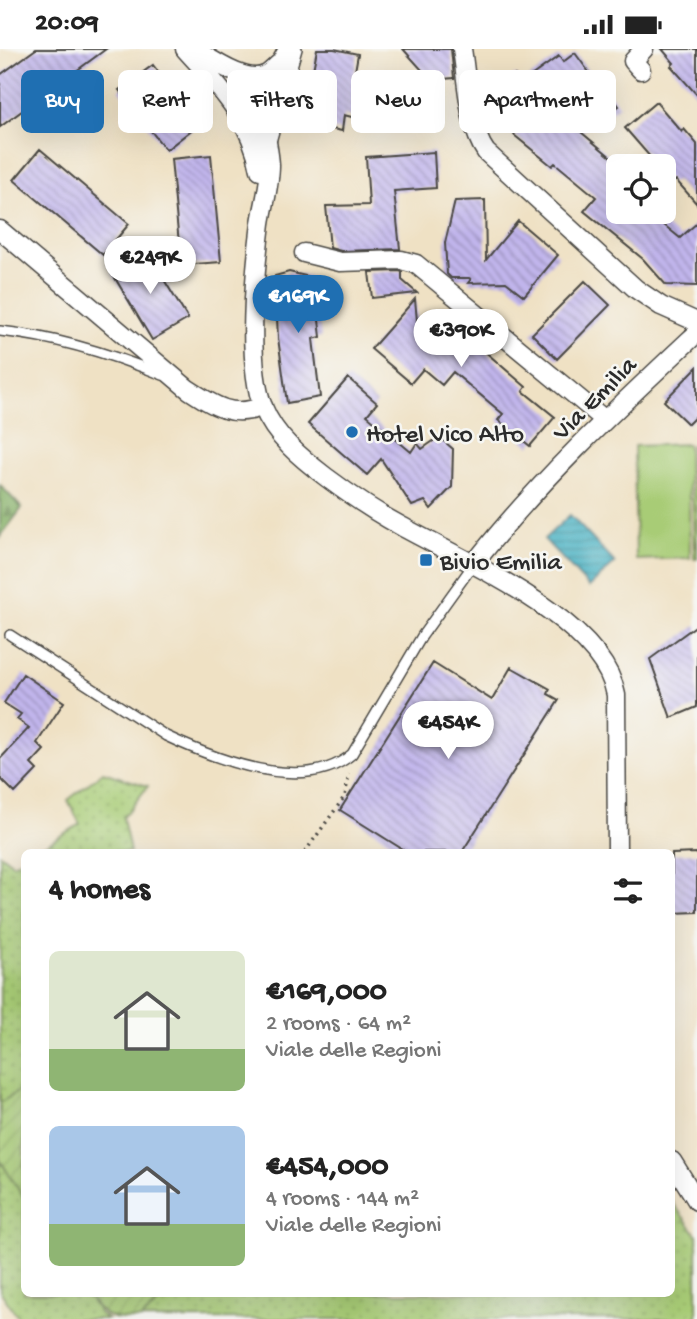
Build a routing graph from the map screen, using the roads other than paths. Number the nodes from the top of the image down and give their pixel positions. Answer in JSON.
{"nodes":[{"id":1,"x":185,"y":49,"type":"edge"},
{"id":2,"x":194,"y":49,"type":"edge"},
{"id":3,"x":297,"y":49,"type":"edge"},
{"id":4,"x":462,"y":49,"type":"edge"},
{"id":5,"x":644,"y":49,"type":"edge"},
{"id":6,"x":285,"y":55,"type":"edge"},
{"id":7,"x":641,"y":69,"type":"dead end"},
{"id":8,"x":268,"y":150,"type":"junction"},
{"id":9,"x":264,"y":204,"type":"junction"},
{"id":10,"x":0,"y":230,"type":"edge"},
{"id":11,"x":304,"y":253,"type":"dead end"},
{"id":12,"x":697,"y":322,"type":"edge"},
{"id":13,"x":0,"y":331,"type":"edge"},
{"id":14,"x":697,"y":333,"type":"edge"},
{"id":15,"x":176,"y":380,"type":"junction"},
{"id":16,"x":263,"y":406,"type":"junction"},
{"id":17,"x":604,"y":420,"type":"junction"},
{"id":18,"x":473,"y":565,"type":"junction"},
{"id":19,"x":10,"y":635,"type":"dead end"},
{"id":20,"x":617,"y":849,"type":"edge"},
{"id":21,"x":675,"y":1166,"type":"edge"},
{"id":22,"x":697,"y":1201,"type":"edge"}],
"edges":[{"from":1,"to":9,"type":"street"},
{"from":2,"to":6,"type":"street"},
{"from":3,"to":8,"type":"lane"},
{"from":4,"to":12,"type":"street"},
{"from":5,"to":7,"type":"street"},
{"from":6,"to":8,"type":"street"},
{"from":8,"to":9,"type":"street"},
{"from":9,"to":16,"type":"street"},
{"from":10,"to":15,"type":"street"},
{"from":11,"to":17,"type":"street"},
{"from":13,"to":15,"type":"lane"},
{"from":14,"to":17,"type":"street","name":"Via Emilia"},
{"from":15,"to":16,"type":"street"},
{"from":16,"to":18,"type":"street"},
{"from":17,"to":18,"type":"street","name":"Via Emilia"},
{"from":18,"to":19,"type":"lane"},
{"from":18,"to":20,"type":"street"},
{"from":21,"to":22,"type":"street"}]}
